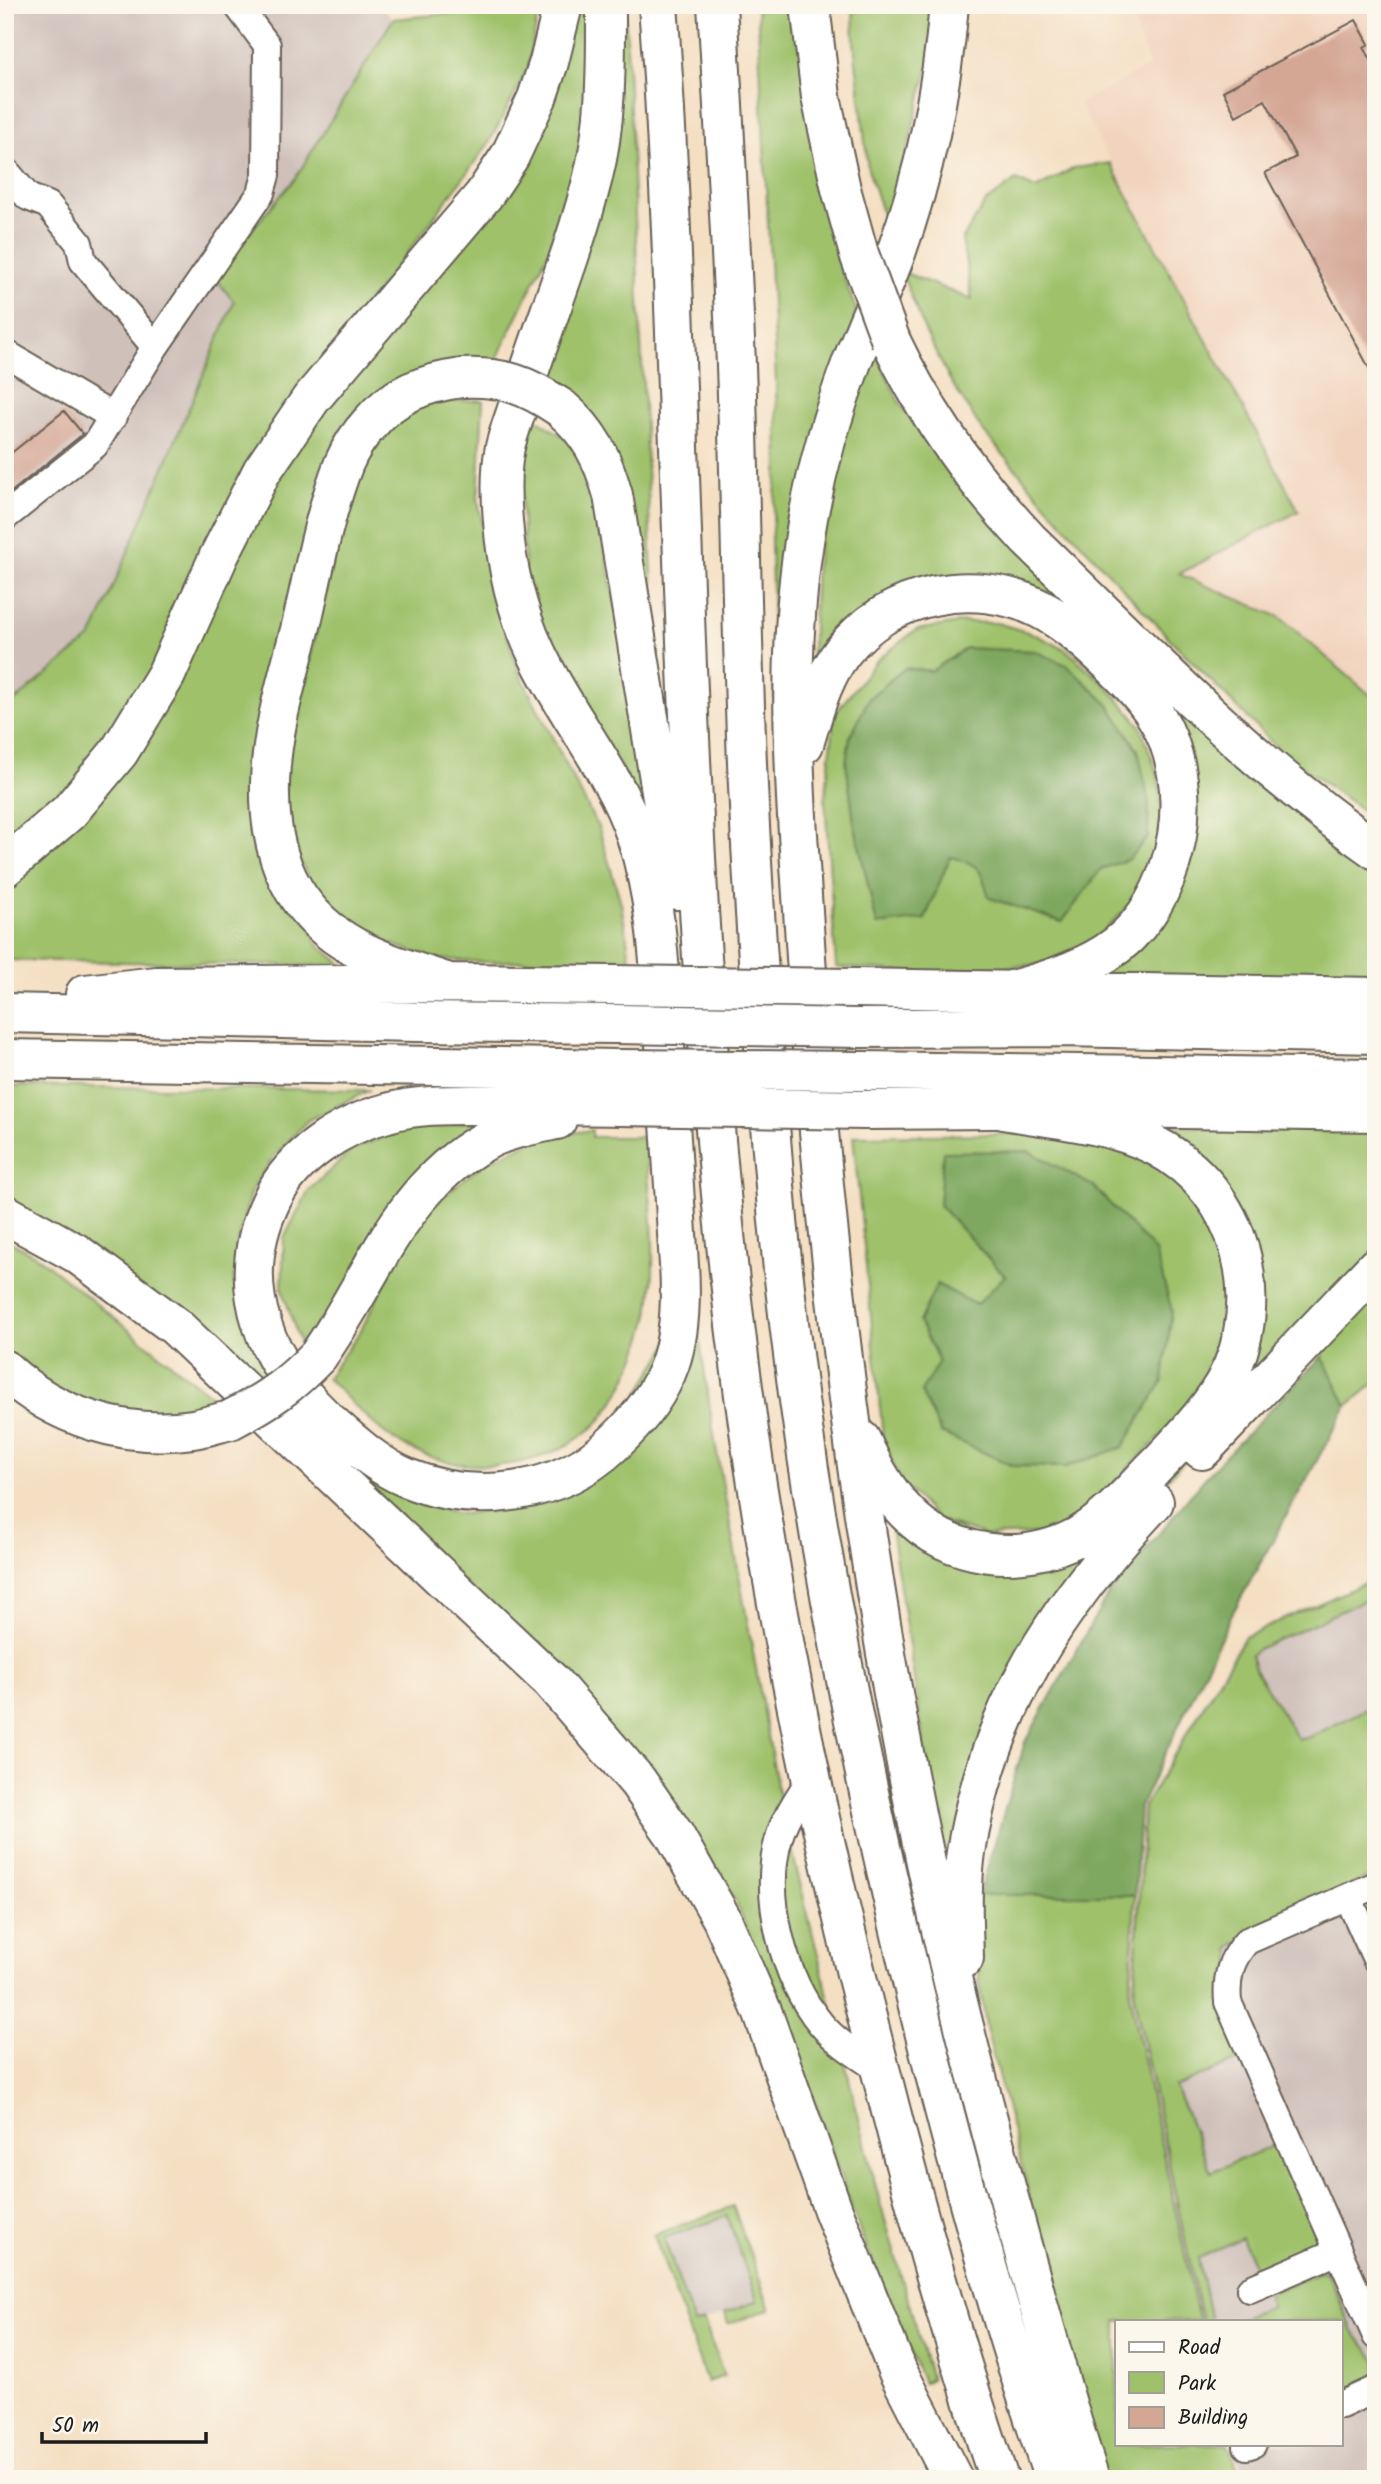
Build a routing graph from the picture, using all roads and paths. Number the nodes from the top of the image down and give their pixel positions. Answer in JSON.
{"nodes":[{"id":1,"x":237,"y":5,"type":"edge"},
{"id":2,"x":563,"y":5,"type":"edge"},
{"id":3,"x":606,"y":5,"type":"edge"},
{"id":4,"x":658,"y":5,"type":"edge"},
{"id":5,"x":718,"y":5,"type":"edge"},
{"id":6,"x":810,"y":5,"type":"edge"},
{"id":7,"x":949,"y":5,"type":"edge"},
{"id":8,"x":5,"y":170,"type":"edge"},
{"id":9,"x":155,"y":347,"type":"junction"},
{"id":10,"x":5,"y":353,"type":"edge"},
{"id":11,"x":113,"y":417,"type":"junction"},
{"id":12,"x":5,"y":517,"type":"edge"},
{"id":13,"x":795,"y":772,"type":"junction"},
{"id":14,"x":1376,"y":850,"type":"edge"},
{"id":15,"x":5,"y":867,"type":"edge"},
{"id":16,"x":449,"y":983,"type":"junction"},
{"id":17,"x":1008,"y":991,"type":"junction"},
{"id":18,"x":5,"y":997,"type":"edge"},
{"id":19,"x":1376,"y":997,"type":"edge"},
{"id":20,"x":5,"y":1013,"type":"edge"},
{"id":21,"x":1376,"y":1034,"type":"edge"},
{"id":22,"x":5,"y":1059,"type":"edge"},
{"id":23,"x":1376,"y":1078,"type":"edge"},
{"id":24,"x":621,"y":1106,"type":"junction"},
{"id":25,"x":1003,"y":1110,"type":"junction"},
{"id":26,"x":1376,"y":1112,"type":"edge"},
{"id":27,"x":716,"y":1141,"type":"junction"},
{"id":28,"x":5,"y":1214,"type":"edge"},
{"id":29,"x":1376,"y":1267,"type":"edge"},
{"id":30,"x":5,"y":1370,"type":"edge"},
{"id":31,"x":849,"y":1410,"type":"junction"},
{"id":32,"x":811,"y":1777,"type":"junction"},
{"id":33,"x":1376,"y":1885,"type":"edge"},
{"id":34,"x":1348,"y":1897,"type":"junction"},
{"id":35,"x":1376,"y":1959,"type":"edge"},
{"id":36,"x":965,"y":2033,"type":"junction"},
{"id":37,"x":880,"y":2070,"type":"junction"},
{"id":38,"x":1338,"y":2251,"type":"junction"},
{"id":39,"x":1250,"y":2289,"type":"dead end"},
{"id":40,"x":1376,"y":2336,"type":"edge"},
{"id":41,"x":1376,"y":2389,"type":"edge"},
{"id":42,"x":1342,"y":2405,"type":"edge"},
{"id":43,"x":953,"y":2479,"type":"edge"},
{"id":44,"x":999,"y":2479,"type":"edge"},
{"id":45,"x":1054,"y":2479,"type":"edge"},
{"id":46,"x":1090,"y":2479,"type":"edge"}],
"edges":[{"from":1,"to":9,"type":"lane"},
{"from":2,"to":15,"type":"highway"},
{"from":3,"to":24,"type":"highway"},
{"from":4,"to":27,"type":"highway"},
{"from":5,"to":45,"type":"highway"},
{"from":6,"to":14,"type":"highway","bridge":true},
{"from":7,"to":13,"type":"highway"},
{"from":8,"to":9,"type":"lane"},
{"from":9,"to":11,"type":"lane"},
{"from":10,"to":11,"type":"lane"},
{"from":11,"to":12,"type":"lane"},
{"from":13,"to":17,"type":"highway"},
{"from":13,"to":31,"type":"highway"},
{"from":16,"to":17,"type":"highway","bridge":true},
{"from":16,"to":18,"type":"highway"},
{"from":16,"to":27,"type":"highway","bridge":true},
{"from":17,"to":19,"type":"highway"},
{"from":20,"to":21,"type":"highway","bridge":true},
{"from":22,"to":23,"type":"highway","bridge":true},
{"from":24,"to":25,"type":"highway","bridge":true},
{"from":24,"to":30,"type":"highway","bridge":true},
{"from":25,"to":26,"type":"highway"},
{"from":25,"to":31,"type":"highway"},
{"from":27,"to":32,"type":"highway"},
{"from":28,"to":43,"type":"highway"},
{"from":29,"to":36,"type":"highway"},
{"from":31,"to":36,"type":"highway"},
{"from":32,"to":37,"type":"highway"},
{"from":32,"to":37,"type":"lane"},
{"from":33,"to":34,"type":"lane"},
{"from":34,"to":35,"type":"lane"},
{"from":34,"to":38,"type":"lane"},
{"from":36,"to":46,"type":"highway"},
{"from":37,"to":44,"type":"highway"},
{"from":38,"to":39,"type":"lane"},
{"from":38,"to":40,"type":"lane"},
{"from":41,"to":42,"type":"lane"}]}
